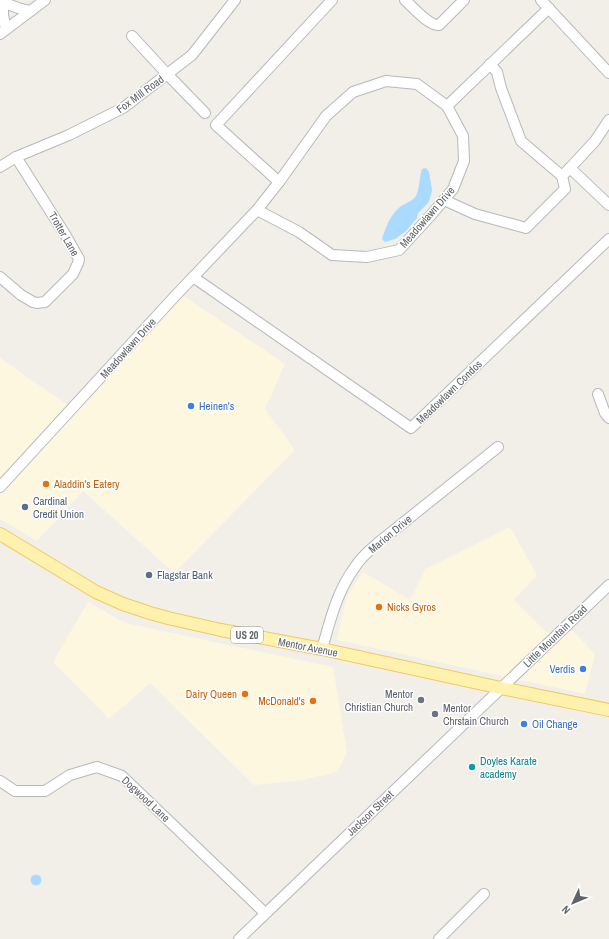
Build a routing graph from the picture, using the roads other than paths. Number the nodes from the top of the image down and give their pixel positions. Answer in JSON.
{"nodes":[{"id":1,"x":45,"y":0,"type":"edge"},
{"id":2,"x":235,"y":0,"type":"edge"},
{"id":3,"x":332,"y":0,"type":"edge"},
{"id":4,"x":405,"y":0,"type":"edge"},
{"id":5,"x":464,"y":0,"type":"edge"},
{"id":6,"x":541,"y":0,"type":"edge"},
{"id":7,"x":1,"y":2,"type":"edge"},
{"id":8,"x":549,"y":8,"type":"junction"},
{"id":9,"x":30,"y":11,"type":"junction"},
{"id":10,"x":3,"y":31,"type":"edge"},
{"id":11,"x":132,"y":36,"type":"dead end"},
{"id":12,"x":490,"y":64,"type":"junction"},
{"id":13,"x":609,"y":73,"type":"edge"},
{"id":14,"x":167,"y":74,"type":"junction"},
{"id":15,"x":447,"y":106,"type":"junction"},
{"id":16,"x":206,"y":113,"type":"dead end"},
{"id":17,"x":609,"y":120,"type":"edge"},
{"id":18,"x":16,"y":157,"type":"junction"},
{"id":19,"x":0,"y":167,"type":"edge"},
{"id":20,"x":570,"y":168,"type":"junction"},
{"id":21,"x":562,"y":176,"type":"junction"},
{"id":22,"x":279,"y":182,"type":"junction"},
{"id":23,"x":444,"y":200,"type":"junction"},
{"id":24,"x":609,"y":205,"type":"edge"},
{"id":25,"x":257,"y":210,"type":"junction"},
{"id":26,"x":609,"y":239,"type":"edge"},
{"id":27,"x":0,"y":277,"type":"edge"},
{"id":28,"x":193,"y":278,"type":"junction"},
{"id":29,"x":598,"y":394,"type":"dead end"},
{"id":30,"x":609,"y":418,"type":"edge"},
{"id":31,"x":498,"y":447,"type":"dead end"},
{"id":32,"x":0,"y":487,"type":"edge"},
{"id":33,"x":0,"y":534,"type":"edge"},
{"id":34,"x":609,"y":585,"type":"edge"},
{"id":35,"x":322,"y":649,"type":"junction"},
{"id":36,"x":501,"y":688,"type":"junction"},
{"id":37,"x":609,"y":710,"type":"edge"},
{"id":38,"x":0,"y":781,"type":"edge"},
{"id":39,"x":484,"y":894,"type":"dead end"},
{"id":40,"x":265,"y":914,"type":"junction"},
{"id":41,"x":238,"y":939,"type":"edge"},
{"id":42,"x":439,"y":939,"type":"edge"}],
"edges":[{"from":1,"to":9,"type":"street"},
{"from":2,"to":14,"type":"street","name":"Fox Mill Road"},
{"from":3,"to":22,"type":"street"},
{"from":4,"to":5,"type":"street"},
{"from":6,"to":8,"type":"street"},
{"from":7,"to":9,"type":"street"},
{"from":7,"to":10,"type":"street"},
{"from":8,"to":12,"type":"street"},
{"from":8,"to":13,"type":"street"},
{"from":9,"to":10,"type":"street"},
{"from":11,"to":14,"type":"street"},
{"from":12,"to":15,"type":"street"},
{"from":12,"to":21,"type":"street"},
{"from":14,"to":16,"type":"street"},
{"from":14,"to":18,"type":"street","name":"Fox Mill Road"},
{"from":15,"to":22,"type":"street","name":"Meadowlawn Drive"},
{"from":15,"to":23,"type":"street","name":"Meadowlawn Drive"},
{"from":17,"to":20,"type":"street"},
{"from":18,"to":19,"type":"street","name":"Fox Mill Road"},
{"from":18,"to":27,"type":"street","name":"Trotter Lane"},
{"from":20,"to":21,"type":"street"},
{"from":20,"to":24,"type":"street"},
{"from":21,"to":23,"type":"street"},
{"from":22,"to":25,"type":"street","name":"Meadowlawn Drive"},
{"from":23,"to":25,"type":"street","name":"Meadowlawn Drive"},
{"from":25,"to":28,"type":"street","name":"Meadowlawn Drive"},
{"from":26,"to":28,"type":"street","name":"Meadowlawn Condos"},
{"from":28,"to":32,"type":"street","name":"Meadowlawn Drive"},
{"from":29,"to":30,"type":"street"},
{"from":31,"to":35,"type":"street","name":"Marion Drive"},
{"from":33,"to":35,"type":"main road","name":"Mentor Avenue","number":"US 20"},
{"from":34,"to":36,"type":"street","name":"Little Mountain Road"},
{"from":35,"to":36,"type":"main road","name":"Mentor Avenue","number":"US 20"},
{"from":36,"to":37,"type":"main road","name":"Mentor Avenue","number":"US 20"},
{"from":36,"to":40,"type":"street","name":"Jackson Street"},
{"from":38,"to":40,"type":"street","name":"Dogwood Lane"},
{"from":39,"to":42,"type":"street"},
{"from":40,"to":41,"type":"street","name":"Jackson Street"}]}
